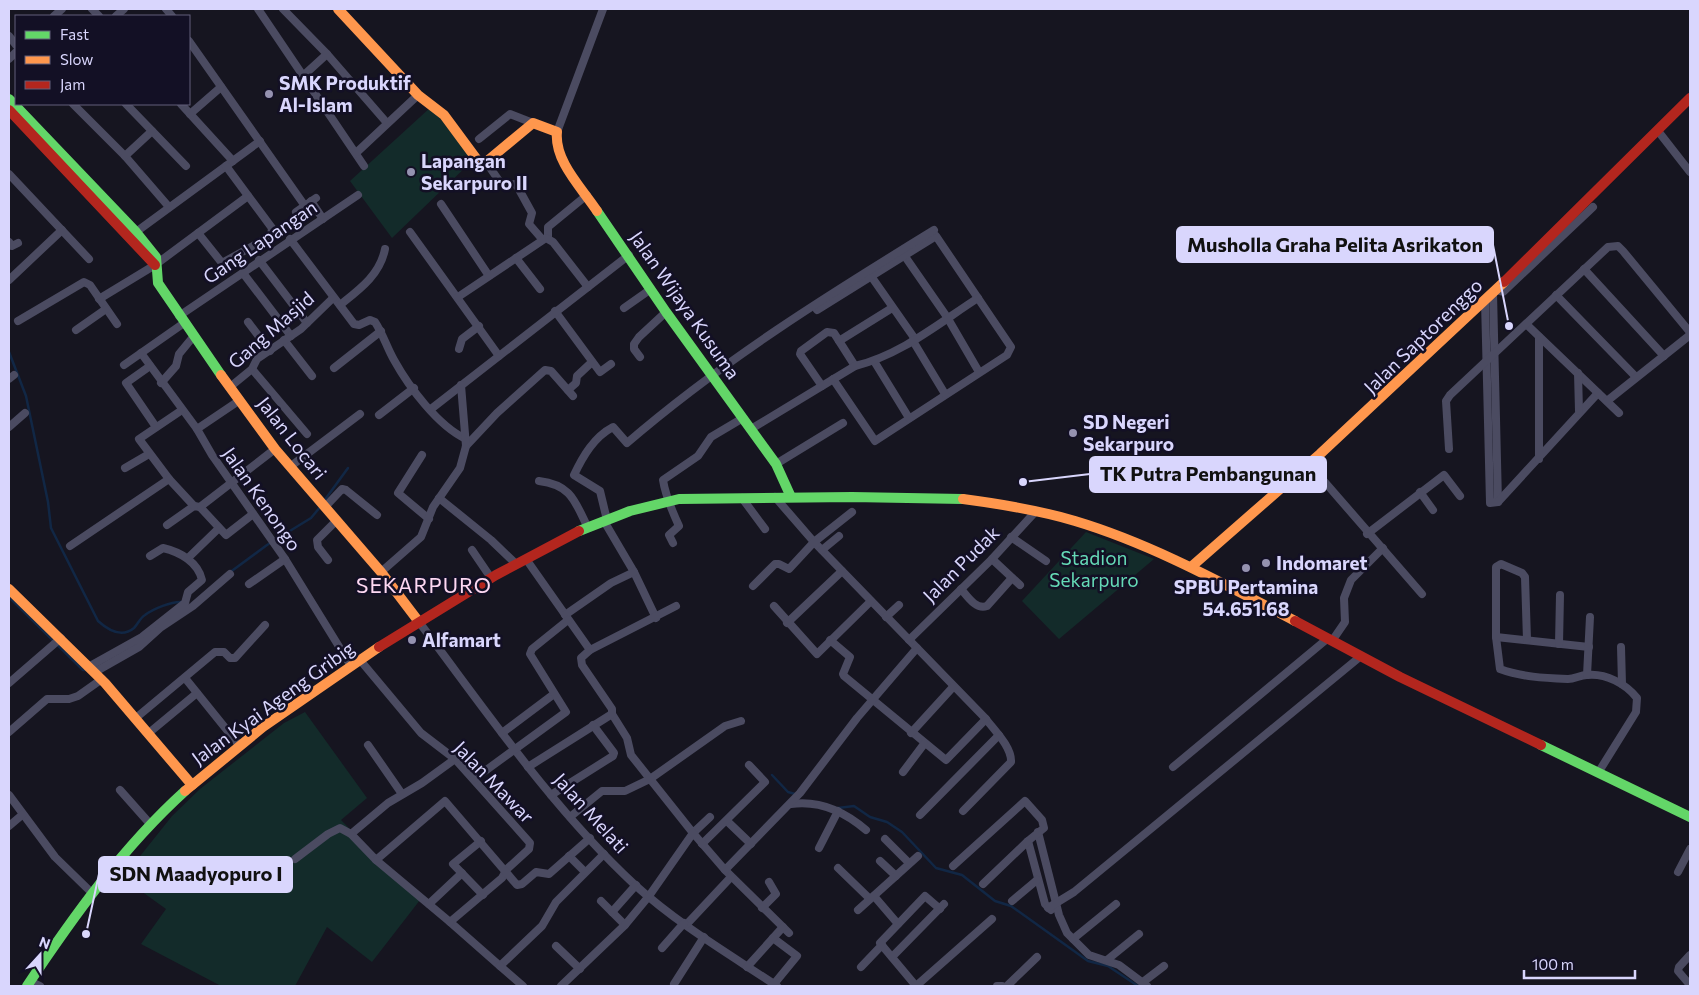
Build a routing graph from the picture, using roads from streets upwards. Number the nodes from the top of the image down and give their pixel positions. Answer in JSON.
{"nodes":[{"id":1,"x":258,"y":9,"type":"edge"},
{"id":2,"x":283,"y":9,"type":"edge"},
{"id":3,"x":338,"y":9,"type":"edge"},
{"id":4,"x":603,"y":9,"type":"edge"},
{"id":5,"x":190,"y":42,"type":"edge"},
{"id":6,"x":327,"y":54,"type":"junction"},
{"id":7,"x":304,"y":75,"type":"junction"},
{"id":8,"x":221,"y":87,"type":"junction"},
{"id":9,"x":418,"y":94,"type":"junction"},
{"id":10,"x":1690,"y":98,"type":"edge"},
{"id":11,"x":13,"y":105,"type":"edge"},
{"id":12,"x":74,"y":105,"type":"edge"},
{"id":13,"x":127,"y":105,"type":"edge"},
{"id":14,"x":182,"y":105,"type":"edge"},
{"id":15,"x":190,"y":114,"type":"junction"},
{"id":16,"x":387,"y":123,"type":"junction"},
{"id":17,"x":533,"y":123,"type":"junction"},
{"id":18,"x":152,"y":131,"type":"junction"},
{"id":19,"x":1658,"y":131,"type":"junction"},
{"id":20,"x":557,"y":132,"type":"junction"},
{"id":21,"x":479,"y":139,"type":"dead end"},
{"id":22,"x":260,"y":142,"type":"junction"},
{"id":23,"x":356,"y":153,"type":"junction"},
{"id":24,"x":125,"y":156,"type":"junction"},
{"id":25,"x":233,"y":161,"type":"junction"},
{"id":26,"x":482,"y":162,"type":"junction"},
{"id":27,"x":186,"y":166,"type":"dead end"},
{"id":28,"x":226,"y":166,"type":"junction"},
{"id":29,"x":364,"y":166,"type":"dead end"},
{"id":30,"x":1690,"y":172,"type":"edge"},
{"id":31,"x":9,"y":174,"type":"edge"},
{"id":32,"x":358,"y":195,"type":"dead end"},
{"id":33,"x":248,"y":196,"type":"junction"},
{"id":34,"x":587,"y":196,"type":"junction"},
{"id":35,"x":311,"y":201,"type":"junction"},
{"id":36,"x":441,"y":204,"type":"dead end"},
{"id":37,"x":169,"y":207,"type":"junction"},
{"id":38,"x":1593,"y":207,"type":"dead end"},
{"id":39,"x":296,"y":212,"type":"dead end"},
{"id":40,"x":1576,"y":218,"type":"junction"},
{"id":41,"x":323,"y":219,"type":"junction"},
{"id":42,"x":62,"y":230,"type":"junction"},
{"id":43,"x":934,"y":230,"type":"dead end"},
{"id":44,"x":136,"y":232,"type":"junction"},
{"id":45,"x":410,"y":232,"type":"dead end"},
{"id":46,"x":198,"y":233,"type":"junction"},
{"id":47,"x":290,"y":239,"type":"junction"},
{"id":48,"x":545,"y":239,"type":"junction"},
{"id":49,"x":9,"y":242,"type":"edge"},
{"id":50,"x":18,"y":243,"type":"dead end"},
{"id":51,"x":385,"y":249,"type":"dead end"},
{"id":52,"x":904,"y":255,"type":"junction"},
{"id":53,"x":629,"y":256,"type":"junction"},
{"id":54,"x":516,"y":258,"type":"junction"},
{"id":55,"x":89,"y":259,"type":"dead end"},
{"id":56,"x":260,"y":260,"type":"junction"},
{"id":57,"x":153,"y":261,"type":"junction"},
{"id":58,"x":1584,"y":269,"type":"junction"},
{"id":59,"x":243,"y":273,"type":"junction"},
{"id":60,"x":488,"y":276,"type":"junction"},
{"id":61,"x":871,"y":276,"type":"junction"},
{"id":62,"x":9,"y":280,"type":"edge"},
{"id":63,"x":588,"y":287,"type":"junction"},
{"id":64,"x":540,"y":289,"type":"dead end"},
{"id":65,"x":651,"y":289,"type":"junction"},
{"id":66,"x":1495,"y":292,"type":"junction"},
{"id":67,"x":1556,"y":294,"type":"junction"},
{"id":68,"x":458,"y":297,"type":"junction"},
{"id":69,"x":333,"y":298,"type":"junction"},
{"id":70,"x":978,"y":298,"type":"junction"},
{"id":71,"x":100,"y":299,"type":"junction"},
{"id":72,"x":1485,"y":301,"type":"junction"},
{"id":73,"x":340,"y":305,"type":"junction"},
{"id":74,"x":624,"y":308,"type":"dead end"},
{"id":75,"x":892,"y":308,"type":"junction"},
{"id":76,"x":106,"y":309,"type":"junction"},
{"id":77,"x":817,"y":310,"type":"dead end"},
{"id":78,"x":555,"y":311,"type":"junction"},
{"id":79,"x":666,"y":312,"type":"junction"},
{"id":80,"x":947,"y":317,"type":"junction"},
{"id":81,"x":182,"y":320,"type":"junction"},
{"id":82,"x":18,"y":321,"type":"dead end"},
{"id":83,"x":248,"y":322,"type":"dead end"},
{"id":84,"x":307,"y":323,"type":"junction"},
{"id":85,"x":117,"y":324,"type":"dead end"},
{"id":86,"x":1526,"y":324,"type":"junction"},
{"id":87,"x":478,"y":326,"type":"junction"},
{"id":88,"x":76,"y":330,"type":"dead end"},
{"id":89,"x":381,"y":331,"type":"junction"},
{"id":90,"x":193,"y":337,"type":"junction"},
{"id":91,"x":1539,"y":337,"type":"junction"},
{"id":92,"x":288,"y":338,"type":"junction"},
{"id":93,"x":914,"y":340,"type":"junction"},
{"id":94,"x":839,"y":341,"type":"junction"},
{"id":95,"x":459,"y":349,"type":"dead end"},
{"id":96,"x":270,"y":351,"type":"junction"},
{"id":97,"x":141,"y":353,"type":"junction"},
{"id":98,"x":1494,"y":354,"type":"junction"},
{"id":99,"x":499,"y":356,"type":"junction"},
{"id":100,"x":1664,"y":356,"type":"junction"},
{"id":101,"x":640,"y":357,"type":"dead end"},
{"id":102,"x":592,"y":362,"type":"junction"},
{"id":103,"x":874,"y":362,"type":"junction"},
{"id":104,"x":1485,"y":362,"type":"junction"},
{"id":105,"x":611,"y":364,"type":"dead end"},
{"id":106,"x":124,"y":365,"type":"dead end"},
{"id":107,"x":150,"y":366,"type":"junction"},
{"id":108,"x":855,"y":366,"type":"junction"},
{"id":109,"x":334,"y":368,"type":"dead end"},
{"id":110,"x":252,"y":369,"type":"junction"},
{"id":111,"x":979,"y":372,"type":"junction"},
{"id":112,"x":1578,"y":374,"type":"junction"},
{"id":113,"x":312,"y":376,"type":"dead end"},
{"id":114,"x":712,"y":376,"type":"junction"},
{"id":115,"x":1635,"y":376,"type":"junction"},
{"id":116,"x":833,"y":379,"type":"junction"},
{"id":117,"x":161,"y":383,"type":"junction"},
{"id":118,"x":461,"y":385,"type":"junction"},
{"id":119,"x":822,"y":386,"type":"junction"},
{"id":120,"x":230,"y":387,"type":"junction"},
{"id":121,"x":414,"y":388,"type":"junction"},
{"id":122,"x":1598,"y":393,"type":"junction"},
{"id":123,"x":945,"y":394,"type":"junction"},
{"id":124,"x":240,"y":400,"type":"junction"},
{"id":125,"x":1607,"y":401,"type":"junction"},
{"id":126,"x":431,"y":409,"type":"junction"},
{"id":127,"x":182,"y":410,"type":"junction"},
{"id":128,"x":1579,"y":411,"type":"junction"},
{"id":129,"x":25,"y":412,"type":"dead end"},
{"id":130,"x":1619,"y":413,"type":"dead end"},
{"id":131,"x":360,"y":414,"type":"dead end"},
{"id":132,"x":379,"y":415,"type":"dead end"},
{"id":133,"x":743,"y":418,"type":"junction"},
{"id":134,"x":909,"y":418,"type":"junction"},
{"id":135,"x":843,"y":423,"type":"dead end"},
{"id":136,"x":9,"y":427,"type":"edge"},
{"id":137,"x":156,"y":427,"type":"junction"},
{"id":138,"x":751,"y":429,"type":"junction"},
{"id":139,"x":1487,"y":429,"type":"junction"},
{"id":140,"x":1496,"y":429,"type":"junction"},
{"id":141,"x":197,"y":430,"type":"junction"},
{"id":142,"x":308,"y":434,"type":"dead end"},
{"id":143,"x":466,"y":442,"type":"junction"},
{"id":144,"x":275,"y":449,"type":"junction"},
{"id":145,"x":1448,"y":449,"type":"dead end"},
{"id":146,"x":149,"y":454,"type":"junction"},
{"id":147,"x":422,"y":456,"type":"dead end"},
{"id":148,"x":1539,"y":459,"type":"junction"},
{"id":149,"x":776,"y":464,"type":"junction"},
{"id":150,"x":1310,"y":465,"type":"junction"},
{"id":151,"x":291,"y":466,"type":"junction"},
{"id":152,"x":125,"y":468,"type":"dead end"},
{"id":153,"x":169,"y":479,"type":"junction"},
{"id":154,"x":230,"y":481,"type":"junction"},
{"id":155,"x":539,"y":481,"type":"dead end"},
{"id":156,"x":1420,"y":492,"type":"junction"},
{"id":157,"x":1460,"y":496,"type":"dead end"},
{"id":158,"x":775,"y":497,"type":"junction"},
{"id":159,"x":791,"y":497,"type":"junction"},
{"id":160,"x":439,"y":498,"type":"junction"},
{"id":161,"x":742,"y":498,"type":"junction"},
{"id":162,"x":670,"y":500,"type":"junction"},
{"id":163,"x":1498,"y":502,"type":"junction"},
{"id":164,"x":323,"y":505,"type":"junction"},
{"id":165,"x":197,"y":506,"type":"junction"},
{"id":166,"x":1036,"y":510,"type":"junction"},
{"id":167,"x":1433,"y":510,"type":"dead end"},
{"id":168,"x":852,"y":512,"type":"dead end"},
{"id":169,"x":253,"y":514,"type":"junction"},
{"id":170,"x":377,"y":515,"type":"dead end"},
{"id":171,"x":429,"y":519,"type":"junction"},
{"id":172,"x":336,"y":520,"type":"junction"},
{"id":173,"x":606,"y":520,"type":"junction"},
{"id":174,"x":167,"y":525,"type":"dead end"},
{"id":175,"x":219,"y":528,"type":"junction"},
{"id":176,"x":588,"y":528,"type":"junction"},
{"id":177,"x":765,"y":529,"type":"dead end"},
{"id":178,"x":1367,"y":534,"type":"junction"},
{"id":179,"x":839,"y":536,"type":"dead end"},
{"id":180,"x":1011,"y":537,"type":"junction"},
{"id":181,"x":814,"y":542,"type":"junction"},
{"id":182,"x":673,"y":543,"type":"dead end"},
{"id":183,"x":70,"y":546,"type":"dead end"},
{"id":184,"x":1383,"y":548,"type":"junction"},
{"id":185,"x":472,"y":550,"type":"dead end"},
{"id":186,"x":822,"y":550,"type":"junction"},
{"id":187,"x":150,"y":556,"type":"dead end"},
{"id":188,"x":188,"y":558,"type":"junction"},
{"id":189,"x":526,"y":559,"type":"junction"},
{"id":190,"x":992,"y":559,"type":"junction"},
{"id":191,"x":285,"y":560,"type":"junction"},
{"id":192,"x":328,"y":560,"type":"dead end"},
{"id":193,"x":1046,"y":561,"type":"dead end"},
{"id":194,"x":516,"y":564,"type":"junction"},
{"id":195,"x":1191,"y":567,"type":"junction"},
{"id":196,"x":842,"y":570,"type":"junction"},
{"id":197,"x":381,"y":572,"type":"junction"},
{"id":198,"x":634,"y":572,"type":"junction"},
{"id":199,"x":230,"y":574,"type":"dead end"},
{"id":200,"x":491,"y":578,"type":"junction"},
{"id":201,"x":1012,"y":578,"type":"junction"},
{"id":202,"x":249,"y":584,"type":"dead end"},
{"id":203,"x":1020,"y":584,"type":"dead end"},
{"id":204,"x":753,"y":586,"type":"dead end"},
{"id":205,"x":9,"y":589,"type":"edge"},
{"id":206,"x":961,"y":589,"type":"junction"},
{"id":207,"x":1422,"y":594,"type":"dead end"},
{"id":208,"x":1560,"y":595,"type":"dead end"},
{"id":209,"x":871,"y":601,"type":"junction"},
{"id":210,"x":188,"y":604,"type":"junction"},
{"id":211,"x":899,"y":604,"type":"dead end"},
{"id":212,"x":676,"y":606,"type":"dead end"},
{"id":213,"x":774,"y":606,"type":"dead end"},
{"id":214,"x":1590,"y":616,"type":"dead end"},
{"id":215,"x":886,"y":617,"type":"junction"},
{"id":216,"x":566,"y":618,"type":"junction"},
{"id":217,"x":656,"y":618,"type":"junction"},
{"id":218,"x":419,"y":622,"type":"junction"},
{"id":219,"x":788,"y":623,"type":"junction"},
{"id":220,"x":265,"y":625,"type":"dead end"},
{"id":221,"x":1496,"y":637,"type":"junction"},
{"id":222,"x":830,"y":640,"type":"junction"},
{"id":223,"x":909,"y":640,"type":"junction"},
{"id":224,"x":1527,"y":640,"type":"junction"},
{"id":225,"x":57,"y":641,"type":"junction"},
{"id":226,"x":1329,"y":641,"type":"junction"},
{"id":227,"x":1559,"y":644,"type":"junction"},
{"id":228,"x":1590,"y":647,"type":"junction"},
{"id":229,"x":1621,"y":647,"type":"dead end"},
{"id":230,"x":917,"y":648,"type":"junction"},
{"id":231,"x":590,"y":650,"type":"junction"},
{"id":232,"x":122,"y":651,"type":"junction"},
{"id":233,"x":1361,"y":656,"type":"junction"},
{"id":234,"x":356,"y":663,"type":"junction"},
{"id":235,"x":94,"y":671,"type":"junction"},
{"id":236,"x":1587,"y":675,"type":"junction"},
{"id":237,"x":185,"y":678,"type":"junction"},
{"id":238,"x":9,"y":683,"type":"edge"},
{"id":239,"x":1622,"y":684,"type":"junction"},
{"id":240,"x":954,"y":687,"type":"junction"},
{"id":241,"x":197,"y":693,"type":"junction"},
{"id":242,"x":554,"y":694,"type":"junction"},
{"id":243,"x":874,"y":699,"type":"junction"},
{"id":244,"x":612,"y":714,"type":"junction"},
{"id":245,"x":137,"y":717,"type":"junction"},
{"id":246,"x":986,"y":719,"type":"junction"},
{"id":247,"x":741,"y":720,"type":"dead end"},
{"id":248,"x":593,"y":725,"type":"junction"},
{"id":249,"x":9,"y":732,"type":"edge"},
{"id":250,"x":150,"y":732,"type":"junction"},
{"id":251,"x":502,"y":733,"type":"junction"},
{"id":252,"x":911,"y":733,"type":"junction"},
{"id":253,"x":998,"y":735,"type":"junction"},
{"id":254,"x":924,"y":744,"type":"junction"},
{"id":255,"x":239,"y":745,"type":"junction"},
{"id":256,"x":368,"y":745,"type":"dead end"},
{"id":257,"x":515,"y":751,"type":"junction"},
{"id":258,"x":454,"y":759,"type":"junction"},
{"id":259,"x":749,"y":766,"type":"dead end"},
{"id":260,"x":528,"y":767,"type":"junction"},
{"id":261,"x":1173,"y":767,"type":"dead end"},
{"id":262,"x":903,"y":772,"type":"dead end"},
{"id":263,"x":1598,"y":773,"type":"junction"},
{"id":264,"x":474,"y":779,"type":"junction"},
{"id":265,"x":650,"y":779,"type":"junction"},
{"id":266,"x":192,"y":785,"type":"junction"},
{"id":267,"x":120,"y":790,"type":"dead end"},
{"id":268,"x":402,"y":794,"type":"junction"},
{"id":269,"x":9,"y":795,"type":"edge"},
{"id":270,"x":551,"y":795,"type":"junction"},
{"id":271,"x":795,"y":799,"type":"junction"},
{"id":272,"x":838,"y":811,"type":"junction"},
{"id":273,"x":963,"y":811,"type":"dead end"},
{"id":274,"x":22,"y":814,"type":"junction"},
{"id":275,"x":920,"y":815,"type":"dead end"},
{"id":276,"x":570,"y":816,"type":"junction"},
{"id":277,"x":710,"y":817,"type":"dead end"},
{"id":278,"x":1690,"y":817,"type":"edge"},
{"id":279,"x":727,"y":821,"type":"junction"},
{"id":280,"x":152,"y":825,"type":"junction"},
{"id":281,"x":9,"y":826,"type":"edge"},
{"id":282,"x":866,"y":830,"type":"dead end"},
{"id":283,"x":1038,"y":832,"type":"junction"},
{"id":284,"x":693,"y":833,"type":"junction"},
{"id":285,"x":351,"y":834,"type":"junction"},
{"id":286,"x":590,"y":838,"type":"junction"},
{"id":287,"x":885,"y":839,"type":"dead end"},
{"id":288,"x":480,"y":841,"type":"junction"},
{"id":289,"x":1028,"y":841,"type":"junction"},
{"id":290,"x":702,"y":844,"type":"junction"},
{"id":291,"x":750,"y":844,"type":"junction"},
{"id":292,"x":819,"y":848,"type":"dead end"},
{"id":293,"x":604,"y":854,"type":"junction"},
{"id":294,"x":1686,"y":855,"type":"edge"},
{"id":295,"x":569,"y":856,"type":"junction"},
{"id":296,"x":918,"y":856,"type":"dead end"},
{"id":297,"x":295,"y":858,"type":"dead end"},
{"id":298,"x":376,"y":860,"type":"junction"},
{"id":299,"x":880,"y":861,"type":"dead end"},
{"id":300,"x":909,"y":863,"type":"junction"},
{"id":301,"x":953,"y":866,"type":"dead end"},
{"id":302,"x":838,"y":868,"type":"dead end"},
{"id":303,"x":724,"y":870,"type":"junction"},
{"id":304,"x":506,"y":872,"type":"junction"},
{"id":305,"x":585,"y":872,"type":"junction"},
{"id":306,"x":1678,"y":872,"type":"dead end"},
{"id":307,"x":462,"y":873,"type":"junction"},
{"id":308,"x":896,"y":876,"type":"junction"},
{"id":309,"x":731,"y":877,"type":"junction"},
{"id":310,"x":1037,"y":880,"type":"junction"},
{"id":311,"x":769,"y":882,"type":"dead end"},
{"id":312,"x":983,"y":884,"type":"dead end"},
{"id":313,"x":636,"y":885,"type":"junction"},
{"id":314,"x":93,"y":894,"type":"junction"},
{"id":315,"x":483,"y":895,"type":"junction"},
{"id":316,"x":649,"y":896,"type":"junction"},
{"id":317,"x":872,"y":898,"type":"junction"},
{"id":318,"x":601,"y":901,"type":"dead end"},
{"id":319,"x":1012,"y":901,"type":"dead end"},
{"id":320,"x":429,"y":904,"type":"junction"},
{"id":321,"x":1057,"y":904,"type":"junction"},
{"id":322,"x":1116,"y":904,"type":"dead end"},
{"id":323,"x":762,"y":908,"type":"junction"},
{"id":324,"x":1048,"y":908,"type":"junction"},
{"id":325,"x":858,"y":910,"type":"dead end"},
{"id":326,"x":612,"y":912,"type":"junction"},
{"id":327,"x":1059,"y":915,"type":"junction"},
{"id":328,"x":992,"y":919,"type":"dead end"},
{"id":329,"x":450,"y":921,"type":"junction"},
{"id":330,"x":685,"y":924,"type":"junction"},
{"id":331,"x":898,"y":924,"type":"junction"},
{"id":332,"x":625,"y":925,"type":"junction"},
{"id":333,"x":782,"y":927,"type":"junction"},
{"id":334,"x":790,"y":933,"type":"dead end"},
{"id":335,"x":1139,"y":934,"type":"dead end"},
{"id":336,"x":704,"y":937,"type":"junction"},
{"id":337,"x":773,"y":938,"type":"junction"},
{"id":338,"x":1073,"y":939,"type":"junction"},
{"id":339,"x":882,"y":945,"type":"junction"},
{"id":340,"x":556,"y":946,"type":"dead end"},
{"id":341,"x":662,"y":948,"type":"dead end"},
{"id":342,"x":1690,"y":954,"type":"edge"},
{"id":343,"x":892,"y":957,"type":"junction"},
{"id":344,"x":1037,"y":957,"type":"dead end"},
{"id":345,"x":1107,"y":960,"type":"junction"},
{"id":346,"x":500,"y":966,"type":"junction"},
{"id":347,"x":861,"y":966,"type":"dead end"},
{"id":348,"x":1164,"y":966,"type":"dead end"},
{"id":349,"x":747,"y":967,"type":"junction"},
{"id":350,"x":580,"y":969,"type":"junction"},
{"id":351,"x":28,"y":984,"type":"edge"},
{"id":352,"x":674,"y":984,"type":"dead end"},
{"id":353,"x":1145,"y":984,"type":"edge"},
{"id":354,"x":776,"y":985,"type":"edge"},
{"id":355,"x":1688,"y":985,"type":"edge"},
{"id":356,"x":40,"y":986,"type":"edge"},
{"id":357,"x":523,"y":986,"type":"edge"},
{"id":358,"x":561,"y":986,"type":"edge"},
{"id":359,"x":916,"y":986,"type":"edge"},
{"id":360,"x":997,"y":986,"type":"edge"},
{"id":361,"x":1002,"y":986,"type":"edge"},
{"id":362,"x":1007,"y":986,"type":"edge"}],
"edges":[{"from":1,"to":7,"type":"street"},
{"from":2,"to":6,"type":"street"},
{"from":3,"to":9,"type":"street"},
{"from":4,"to":20,"type":"street"},
{"from":5,"to":8,"type":"street"},
{"from":6,"to":7,"type":"street"},
{"from":6,"to":16,"type":"street"},
{"from":7,"to":23,"type":"street"},
{"from":8,"to":15,"type":"street"},
{"from":8,"to":22,"type":"street"},
{"from":9,"to":16,"type":"street"},
{"from":9,"to":26,"type":"street"},
{"from":10,"to":19,"type":"street","name":"Jalan Saptorenggo"},
{"from":11,"to":44,"type":"street"},
{"from":11,"to":57,"type":"street"},
{"from":12,"to":24,"type":"street"},
{"from":13,"to":18,"type":"street"},
{"from":14,"to":15,"type":"street"},
{"from":15,"to":25,"type":"street"},
{"from":16,"to":23,"type":"street"},
{"from":17,"to":20,"type":"street"},
{"from":17,"to":21,"type":"street"},
{"from":17,"to":26,"type":"street"},
{"from":18,"to":24,"type":"street"},
{"from":18,"to":27,"type":"street"},
{"from":19,"to":30,"type":"street"},
{"from":19,"to":40,"type":"street","name":"Jalan Saptorenggo"},
{"from":20,"to":34,"type":"street","name":"Jalan Wijaya Kusuma"},
{"from":22,"to":25,"type":"street"},
{"from":22,"to":35,"type":"street"},
{"from":23,"to":29,"type":"street"},
{"from":24,"to":37,"type":"street"},
{"from":25,"to":28,"type":"street"},
{"from":26,"to":48,"type":"street"},
{"from":28,"to":33,"type":"street"},
{"from":28,"to":37,"type":"street"},
{"from":31,"to":42,"type":"street"},
{"from":32,"to":41,"type":"street","name":"Gang Lapangan"},
{"from":33,"to":46,"type":"street"},
{"from":33,"to":46,"type":"street"},
{"from":34,"to":48,"type":"street"},
{"from":34,"to":53,"type":"street","name":"Jalan Wijaya Kusuma"},
{"from":35,"to":39,"type":"street"},
{"from":35,"to":41,"type":"street"},
{"from":36,"to":60,"type":"street"},
{"from":37,"to":44,"type":"street"},
{"from":38,"to":40,"type":"street"},
{"from":40,"to":66,"type":"street","name":"Jalan Saptorenggo"},
{"from":41,"to":47,"type":"street","name":"Gang Lapangan"},
{"from":42,"to":55,"type":"street"},
{"from":42,"to":62,"type":"street"},
{"from":43,"to":114,"type":"street"},
{"from":44,"to":57,"type":"street"},
{"from":45,"to":68,"type":"street"},
{"from":46,"to":57,"type":"street"},
{"from":47,"to":56,"type":"street","name":"Gang Lapangan"},
{"from":47,"to":69,"type":"street"},
{"from":48,"to":54,"type":"street"},
{"from":48,"to":63,"type":"street"},
{"from":49,"to":50,"type":"street"},
{"from":51,"to":73,"type":"street"},
{"from":52,"to":61,"type":"street"},
{"from":52,"to":70,"type":"street"},
{"from":52,"to":80,"type":"street"},
{"from":53,"to":63,"type":"street"},
{"from":53,"to":65,"type":"street","name":"Jalan Wijaya Kusuma"},
{"from":54,"to":60,"type":"street"},
{"from":54,"to":64,"type":"street"},
{"from":56,"to":59,"type":"street","name":"Gang Lapangan"},
{"from":56,"to":84,"type":"street"},
{"from":57,"to":71,"type":"street"},
{"from":57,"to":81,"type":"street","name":"Jalan Locari"},
{"from":58,"to":67,"type":"street"},
{"from":58,"to":100,"type":"street"},
{"from":58,"to":100,"type":"street"},
{"from":59,"to":81,"type":"street","name":"Gang Lapangan"},
{"from":59,"to":92,"type":"street"},
{"from":60,"to":68,"type":"street"},
{"from":61,"to":75,"type":"street"},
{"from":61,"to":77,"type":"street"},
{"from":63,"to":78,"type":"street"},
{"from":65,"to":74,"type":"street"},
{"from":65,"to":79,"type":"street","name":"Jalan Wijaya Kusuma"},
{"from":66,"to":72,"type":"street","name":"Jalan Saptorenggo"},
{"from":66,"to":98,"type":"street"},
{"from":67,"to":86,"type":"street"},
{"from":67,"to":115,"type":"street"},
{"from":68,"to":87,"type":"street"},
{"from":69,"to":73,"type":"street"},
{"from":69,"to":84,"type":"street","name":"Gang Masjid"},
{"from":70,"to":80,"type":"street"},
{"from":70,"to":111,"type":"street"},
{"from":71,"to":76,"type":"street"},
{"from":71,"to":82,"type":"street"},
{"from":72,"to":104,"type":"street"},
{"from":72,"to":150,"type":"street","name":"Jalan Saptorenggo"},
{"from":73,"to":89,"type":"street"},
{"from":75,"to":93,"type":"street"},
{"from":75,"to":94,"type":"street"},
{"from":76,"to":85,"type":"street"},
{"from":76,"to":88,"type":"street"},
{"from":78,"to":99,"type":"street"},
{"from":78,"to":102,"type":"street"},
{"from":79,"to":101,"type":"street"},
{"from":79,"to":114,"type":"street","name":"Jalan Wijaya Kusuma"},
{"from":80,"to":93,"type":"street"},
{"from":80,"to":111,"type":"street"},
{"from":81,"to":90,"type":"street","name":"Jalan Locari"},
{"from":81,"to":97,"type":"street","name":"Gang Lapangan"},
{"from":83,"to":96,"type":"street"},
{"from":84,"to":92,"type":"street","name":"Gang Masjid"},
{"from":86,"to":91,"type":"street"},
{"from":86,"to":98,"type":"street"},
{"from":87,"to":95,"type":"street"},
{"from":87,"to":99,"type":"street"},
{"from":89,"to":109,"type":"street"},
{"from":89,"to":121,"type":"street"},
{"from":90,"to":117,"type":"street"},
{"from":90,"to":120,"type":"street","name":"Jalan Locari"},
{"from":91,"to":112,"type":"street"},
{"from":91,"to":148,"type":"street"},
{"from":92,"to":96,"type":"street","name":"Gang Masjid"},
{"from":92,"to":113,"type":"street"},
{"from":93,"to":103,"type":"street"},
{"from":93,"to":123,"type":"street"},
{"from":94,"to":108,"type":"street"},
{"from":94,"to":119,"type":"street"},
{"from":96,"to":110,"type":"street","name":"Gang Masjid"},
{"from":97,"to":106,"type":"street","name":"Gang Lapangan"},
{"from":97,"to":107,"type":"street","name":"Jalan Kenongo"},
{"from":98,"to":104,"type":"street"},
{"from":98,"to":140,"type":"street"},
{"from":99,"to":118,"type":"street"},
{"from":100,"to":115,"type":"street"},
{"from":102,"to":105,"type":"street"},
{"from":102,"to":143,"type":"street"},
{"from":103,"to":108,"type":"street"},
{"from":103,"to":134,"type":"street"},
{"from":104,"to":139,"type":"street"},
{"from":104,"to":145,"type":"street"},
{"from":107,"to":117,"type":"street","name":"Jalan Kenongo"},
{"from":107,"to":137,"type":"street"},
{"from":108,"to":116,"type":"street"},
{"from":110,"to":120,"type":"street","name":"Gang Masjid"},
{"from":110,"to":142,"type":"street"},
{"from":111,"to":123,"type":"street"},
{"from":112,"to":122,"type":"street"},
{"from":112,"to":128,"type":"street"},
{"from":114,"to":133,"type":"street","name":"Jalan Wijaya Kusuma"},
{"from":114,"to":173,"type":"street"},
{"from":115,"to":125,"type":"street"},
{"from":116,"to":119,"type":"street"},
{"from":116,"to":134,"type":"street"},
{"from":117,"to":127,"type":"street","name":"Jalan Kenongo"},
{"from":118,"to":126,"type":"street"},
{"from":118,"to":143,"type":"street"},
{"from":119,"to":138,"type":"street"},
{"from":120,"to":124,"type":"street","name":"Jalan Locari"},
{"from":121,"to":126,"type":"street"},
{"from":121,"to":132,"type":"street"},
{"from":122,"to":125,"type":"street"},
{"from":122,"to":128,"type":"street"},
{"from":123,"to":134,"type":"street"},
{"from":124,"to":141,"type":"street"},
{"from":124,"to":144,"type":"street","name":"Jalan Locari"},
{"from":125,"to":130,"type":"street"},
{"from":126,"to":143,"type":"street"},
{"from":127,"to":137,"type":"street"},
{"from":127,"to":141,"type":"street","name":"Jalan Kenongo"},
{"from":128,"to":148,"type":"street"},
{"from":129,"to":136,"type":"street"},
{"from":131,"to":151,"type":"street"},
{"from":133,"to":138,"type":"street","name":"Jalan Wijaya Kusuma"},
{"from":133,"to":162,"type":"street"},
{"from":135,"to":149,"type":"street"},
{"from":137,"to":146,"type":"street"},
{"from":138,"to":149,"type":"street","name":"Jalan Wijaya Kusuma"},
{"from":139,"to":140,"type":"street"},
{"from":139,"to":163,"type":"street"},
{"from":140,"to":163,"type":"street"},
{"from":141,"to":154,"type":"street","name":"Jalan Kenongo"},
{"from":143,"to":160,"type":"street"},
{"from":144,"to":151,"type":"street","name":"Jalan Locari"},
{"from":144,"to":154,"type":"street"},
{"from":146,"to":152,"type":"street"},
{"from":146,"to":153,"type":"street"},
{"from":147,"to":171,"type":"street"},
{"from":148,"to":163,"type":"street"},
{"from":149,"to":159,"type":"street","name":"Jalan Wijaya Kusuma"},
{"from":150,"to":178,"type":"street"},
{"from":150,"to":195,"type":"street","name":"Jalan Saptorenggo"},
{"from":151,"to":164,"type":"street","name":"Jalan Locari"},
{"from":153,"to":165,"type":"street"},
{"from":153,"to":183,"type":"street"},
{"from":154,"to":165,"type":"street"},
{"from":154,"to":169,"type":"street","name":"Jalan Kenongo"},
{"from":155,"to":176,"type":"street"},
{"from":156,"to":157,"type":"street"},
{"from":156,"to":167,"type":"street"},
{"from":156,"to":178,"type":"street"},
{"from":158,"to":159,"type":"street","name":"Jalan Kyai Ageng Gribig"},
{"from":158,"to":161,"type":"street","name":"Jalan Kyai Ageng Gribig"},
{"from":158,"to":181,"type":"street"},
{"from":159,"to":166,"type":"street","name":"Jalan Kyai Ageng Gribig"},
{"from":160,"to":171,"type":"street"},
{"from":160,"to":194,"type":"street"},
{"from":161,"to":162,"type":"street","name":"Jalan Kyai Ageng Gribig"},
{"from":161,"to":177,"type":"street"},
{"from":162,"to":173,"type":"street","name":"Jalan Kyai Ageng Gribig"},
{"from":162,"to":182,"type":"street"},
{"from":164,"to":170,"type":"street"},
{"from":164,"to":172,"type":"street","name":"Jalan Locari"},
{"from":165,"to":174,"type":"street"},
{"from":165,"to":175,"type":"street"},
{"from":166,"to":180,"type":"street","name":"Jalan Pudak"},
{"from":166,"to":195,"type":"street","name":"Jalan Kyai Ageng Gribig"},
{"from":168,"to":181,"type":"street"},
{"from":169,"to":175,"type":"street"},
{"from":169,"to":191,"type":"street","name":"Jalan Kenongo"},
{"from":171,"to":197,"type":"street"},
{"from":172,"to":192,"type":"street"},
{"from":172,"to":197,"type":"street","name":"Jalan Locari"},
{"from":173,"to":176,"type":"street","name":"Jalan Kyai Ageng Gribig"},
{"from":173,"to":198,"type":"street"},
{"from":175,"to":188,"type":"street"},
{"from":176,"to":189,"type":"street","name":"Jalan Kyai Ageng Gribig"},
{"from":178,"to":184,"type":"street"},
{"from":179,"to":186,"type":"street"},
{"from":180,"to":190,"type":"street","name":"Jalan Pudak"},
{"from":180,"to":193,"type":"street"},
{"from":181,"to":186,"type":"street"},
{"from":181,"to":204,"type":"street"},
{"from":184,"to":207,"type":"street"},
{"from":184,"to":226,"type":"street"},
{"from":185,"to":200,"type":"street"},
{"from":186,"to":196,"type":"street"},
{"from":187,"to":188,"type":"street"},
{"from":188,"to":210,"type":"street"},
{"from":189,"to":194,"type":"street","name":"Jalan Kyai Ageng Gribig"},
{"from":189,"to":216,"type":"street"},
{"from":190,"to":201,"type":"street"},
{"from":190,"to":206,"type":"street","name":"Jalan Pudak"},
{"from":191,"to":202,"type":"street"},
{"from":191,"to":234,"type":"street","name":"Jalan Kenongo"},
{"from":194,"to":200,"type":"street","name":"Jalan Kyai Ageng Gribig"},
{"from":195,"to":226,"type":"street","name":"Jalan Kyai Ageng Gribig"},
{"from":196,"to":209,"type":"street"},
{"from":196,"to":219,"type":"street"},
{"from":197,"to":218,"type":"street","name":"Jalan Locari"},
{"from":198,"to":216,"type":"street"},
{"from":198,"to":217,"type":"street"},
{"from":199,"to":210,"type":"street"},
{"from":200,"to":218,"type":"street","name":"Jalan Kyai Ageng Gribig"},
{"from":201,"to":203,"type":"street"},
{"from":201,"to":206,"type":"street"},
{"from":205,"to":225,"type":"street"},
{"from":206,"to":223,"type":"street","name":"Jalan Pudak"},
{"from":208,"to":227,"type":"street"},
{"from":209,"to":215,"type":"street"},
{"from":209,"to":222,"type":"street"},
{"from":210,"to":232,"type":"street"},
{"from":210,"to":232,"type":"street"},
{"from":211,"to":215,"type":"street"},
{"from":212,"to":217,"type":"street"},
{"from":213,"to":219,"type":"street"},
{"from":214,"to":228,"type":"street"},
{"from":215,"to":223,"type":"street"},
{"from":216,"to":231,"type":"street"},
{"from":216,"to":242,"type":"street"},
{"from":217,"to":231,"type":"street"},
{"from":218,"to":234,"type":"street","name":"Jalan Kyai Ageng Gribig"},
{"from":218,"to":251,"type":"street","name":"Jalan Melati"},
{"from":219,"to":222,"type":"street"},
{"from":220,"to":237,"type":"street"},
{"from":221,"to":224,"type":"street"},
{"from":221,"to":224,"type":"street"},
{"from":221,"to":236,"type":"street"},
{"from":222,"to":243,"type":"street"},
{"from":223,"to":230,"type":"street"},
{"from":224,"to":227,"type":"street"},
{"from":225,"to":235,"type":"street"},
{"from":225,"to":238,"type":"street"},
{"from":226,"to":233,"type":"street","name":"Jalan Kyai Ageng Gribig"},
{"from":226,"to":261,"type":"street"},
{"from":227,"to":228,"type":"street"},
{"from":228,"to":236,"type":"street"},
{"from":229,"to":239,"type":"street"},
{"from":230,"to":240,"type":"street"},
{"from":230,"to":243,"type":"street"},
{"from":231,"to":244,"type":"street"},
{"from":232,"to":235,"type":"street"},
{"from":233,"to":263,"type":"street","name":"Jalan Kyai Ageng Gribig"},
{"from":233,"to":321,"type":"street"},
{"from":234,"to":255,"type":"street","name":"Jalan Kyai Ageng Gribig"},
{"from":234,"to":258,"type":"street","name":"Jalan Mawar"},
{"from":235,"to":245,"type":"street"},
{"from":235,"to":249,"type":"street"},
{"from":236,"to":239,"type":"street"},
{"from":237,"to":241,"type":"street"},
{"from":237,"to":245,"type":"street"},
{"from":239,"to":263,"type":"street"},
{"from":240,"to":246,"type":"street"},
{"from":240,"to":252,"type":"street"},
{"from":241,"to":250,"type":"street"},
{"from":241,"to":255,"type":"street"},
{"from":242,"to":251,"type":"street"},
{"from":242,"to":257,"type":"street"},
{"from":243,"to":252,"type":"street"},
{"from":243,"to":271,"type":"street"},
{"from":244,"to":248,"type":"street"},
{"from":244,"to":265,"type":"street"},
{"from":245,"to":250,"type":"street"},
{"from":246,"to":253,"type":"street"},
{"from":246,"to":254,"type":"street"},
{"from":247,"to":265,"type":"street"},
{"from":248,"to":260,"type":"street"},
{"from":248,"to":270,"type":"street"},
{"from":250,"to":266,"type":"street"},
{"from":251,"to":257,"type":"street","name":"Jalan Melati"},
{"from":252,"to":254,"type":"street"},
{"from":253,"to":273,"type":"street"},
{"from":253,"to":275,"type":"street"},
{"from":254,"to":262,"type":"street"},
{"from":255,"to":266,"type":"street","name":"Jalan Kyai Ageng Gribig"},
{"from":256,"to":268,"type":"street"},
{"from":257,"to":260,"type":"street","name":"Jalan Melati"},
{"from":257,"to":264,"type":"street"},
{"from":258,"to":264,"type":"street","name":"Jalan Mawar"},
{"from":258,"to":268,"type":"street"},
{"from":259,"to":279,"type":"street"},
{"from":260,"to":270,"type":"street","name":"Jalan Melati"},
{"from":263,"to":278,"type":"street","name":"Jalan Kyai Ageng Gribig"},
{"from":264,"to":304,"type":"street","name":"Jalan Mawar"},
{"from":265,"to":276,"type":"street"},
{"from":265,"to":284,"type":"street"},
{"from":266,"to":280,"type":"street","name":"Jalan Kyai Ageng Gribig"},
{"from":267,"to":280,"type":"street"},
{"from":268,"to":285,"type":"street"},
{"from":269,"to":274,"type":"street"},
{"from":270,"to":276,"type":"street","name":"Jalan Melati"},
{"from":271,"to":272,"type":"street"},
{"from":271,"to":291,"type":"street"},
{"from":272,"to":282,"type":"street"},
{"from":272,"to":292,"type":"street"},
{"from":274,"to":281,"type":"street"},
{"from":274,"to":314,"type":"street"},
{"from":276,"to":286,"type":"street","name":"Jalan Melati"},
{"from":277,"to":284,"type":"street"},
{"from":279,"to":290,"type":"street"},
{"from":279,"to":291,"type":"street"},
{"from":280,"to":314,"type":"street","name":"Jalan Kyai Ageng Gribig"},
{"from":283,"to":289,"type":"street"},
{"from":283,"to":301,"type":"street"},
{"from":283,"to":321,"type":"street"},
{"from":284,"to":290,"type":"street"},
{"from":284,"to":316,"type":"street"},
{"from":285,"to":297,"type":"street"},
{"from":285,"to":298,"type":"street"},
{"from":286,"to":293,"type":"street","name":"Jalan Melati"},
{"from":286,"to":295,"type":"street"},
{"from":287,"to":300,"type":"street"},
{"from":288,"to":298,"type":"street"},
{"from":288,"to":304,"type":"street"},
{"from":288,"to":307,"type":"street"},
{"from":289,"to":310,"type":"street"},
{"from":289,"to":312,"type":"street"},
{"from":290,"to":303,"type":"street"},
{"from":291,"to":303,"type":"street"},
{"from":293,"to":305,"type":"street"},
{"from":293,"to":313,"type":"street","name":"Jalan Melati"},
{"from":294,"to":306,"type":"street"},
{"from":295,"to":304,"type":"street"},
{"from":295,"to":305,"type":"street"},
{"from":296,"to":300,"type":"street"},
{"from":298,"to":320,"type":"street"},
{"from":299,"to":308,"type":"street"},
{"from":300,"to":308,"type":"street"},
{"from":302,"to":317,"type":"street"},
{"from":303,"to":309,"type":"street"},
{"from":304,"to":315,"type":"street","name":"Jalan Mawar"},
{"from":305,"to":346,"type":"street"},
{"from":307,"to":315,"type":"street"},
{"from":307,"to":320,"type":"street"},
{"from":308,"to":317,"type":"street"},
{"from":309,"to":323,"type":"street"},
{"from":309,"to":330,"type":"street"},
{"from":310,"to":319,"type":"street"},
{"from":310,"to":324,"type":"street"},
{"from":311,"to":323,"type":"street"},
{"from":313,"to":316,"type":"street","name":"Jalan Melati"},
{"from":313,"to":326,"type":"street"},
{"from":314,"to":351,"type":"street","name":"Jalan Kyai Ageng Gribig"},
{"from":315,"to":329,"type":"street","name":"Jalan Mawar"},
{"from":316,"to":330,"type":"street","name":"Jalan Melati"},
{"from":316,"to":332,"type":"street"},
{"from":317,"to":325,"type":"street"},
{"from":317,"to":331,"type":"street"},
{"from":318,"to":326,"type":"street"},
{"from":320,"to":329,"type":"street"},
{"from":321,"to":324,"type":"street"},
{"from":321,"to":327,"type":"street"},
{"from":322,"to":338,"type":"street"},
{"from":323,"to":333,"type":"street"},
{"from":324,"to":327,"type":"street"},
{"from":326,"to":332,"type":"street"},
{"from":327,"to":338,"type":"street"},
{"from":328,"to":359,"type":"street"},
{"from":329,"to":346,"type":"street"},
{"from":330,"to":336,"type":"street","name":"Jalan Melati"},
{"from":330,"to":341,"type":"street"},
{"from":331,"to":339,"type":"street"},
{"from":331,"to":343,"type":"street"},
{"from":332,"to":350,"type":"street"},
{"from":333,"to":334,"type":"street"},
{"from":333,"to":337,"type":"street"},
{"from":335,"to":345,"type":"street"},
{"from":336,"to":349,"type":"street","name":"Jalan Melati"},
{"from":336,"to":352,"type":"street"},
{"from":337,"to":349,"type":"street"},
{"from":337,"to":354,"type":"street"},
{"from":338,"to":345,"type":"street"},
{"from":339,"to":343,"type":"street"},
{"from":339,"to":347,"type":"street"},
{"from":340,"to":350,"type":"street"},
{"from":342,"to":355,"type":"street"},
{"from":343,"to":359,"type":"street"},
{"from":344,"to":362,"type":"street"},
{"from":345,"to":353,"type":"street"},
{"from":346,"to":357,"type":"street"},
{"from":348,"to":353,"type":"street"},
{"from":349,"to":354,"type":"street","name":"Jalan Melati"},
{"from":350,"to":358,"type":"street"},
{"from":351,"to":356,"type":"street"},
{"from":360,"to":361,"type":"street"}]}
